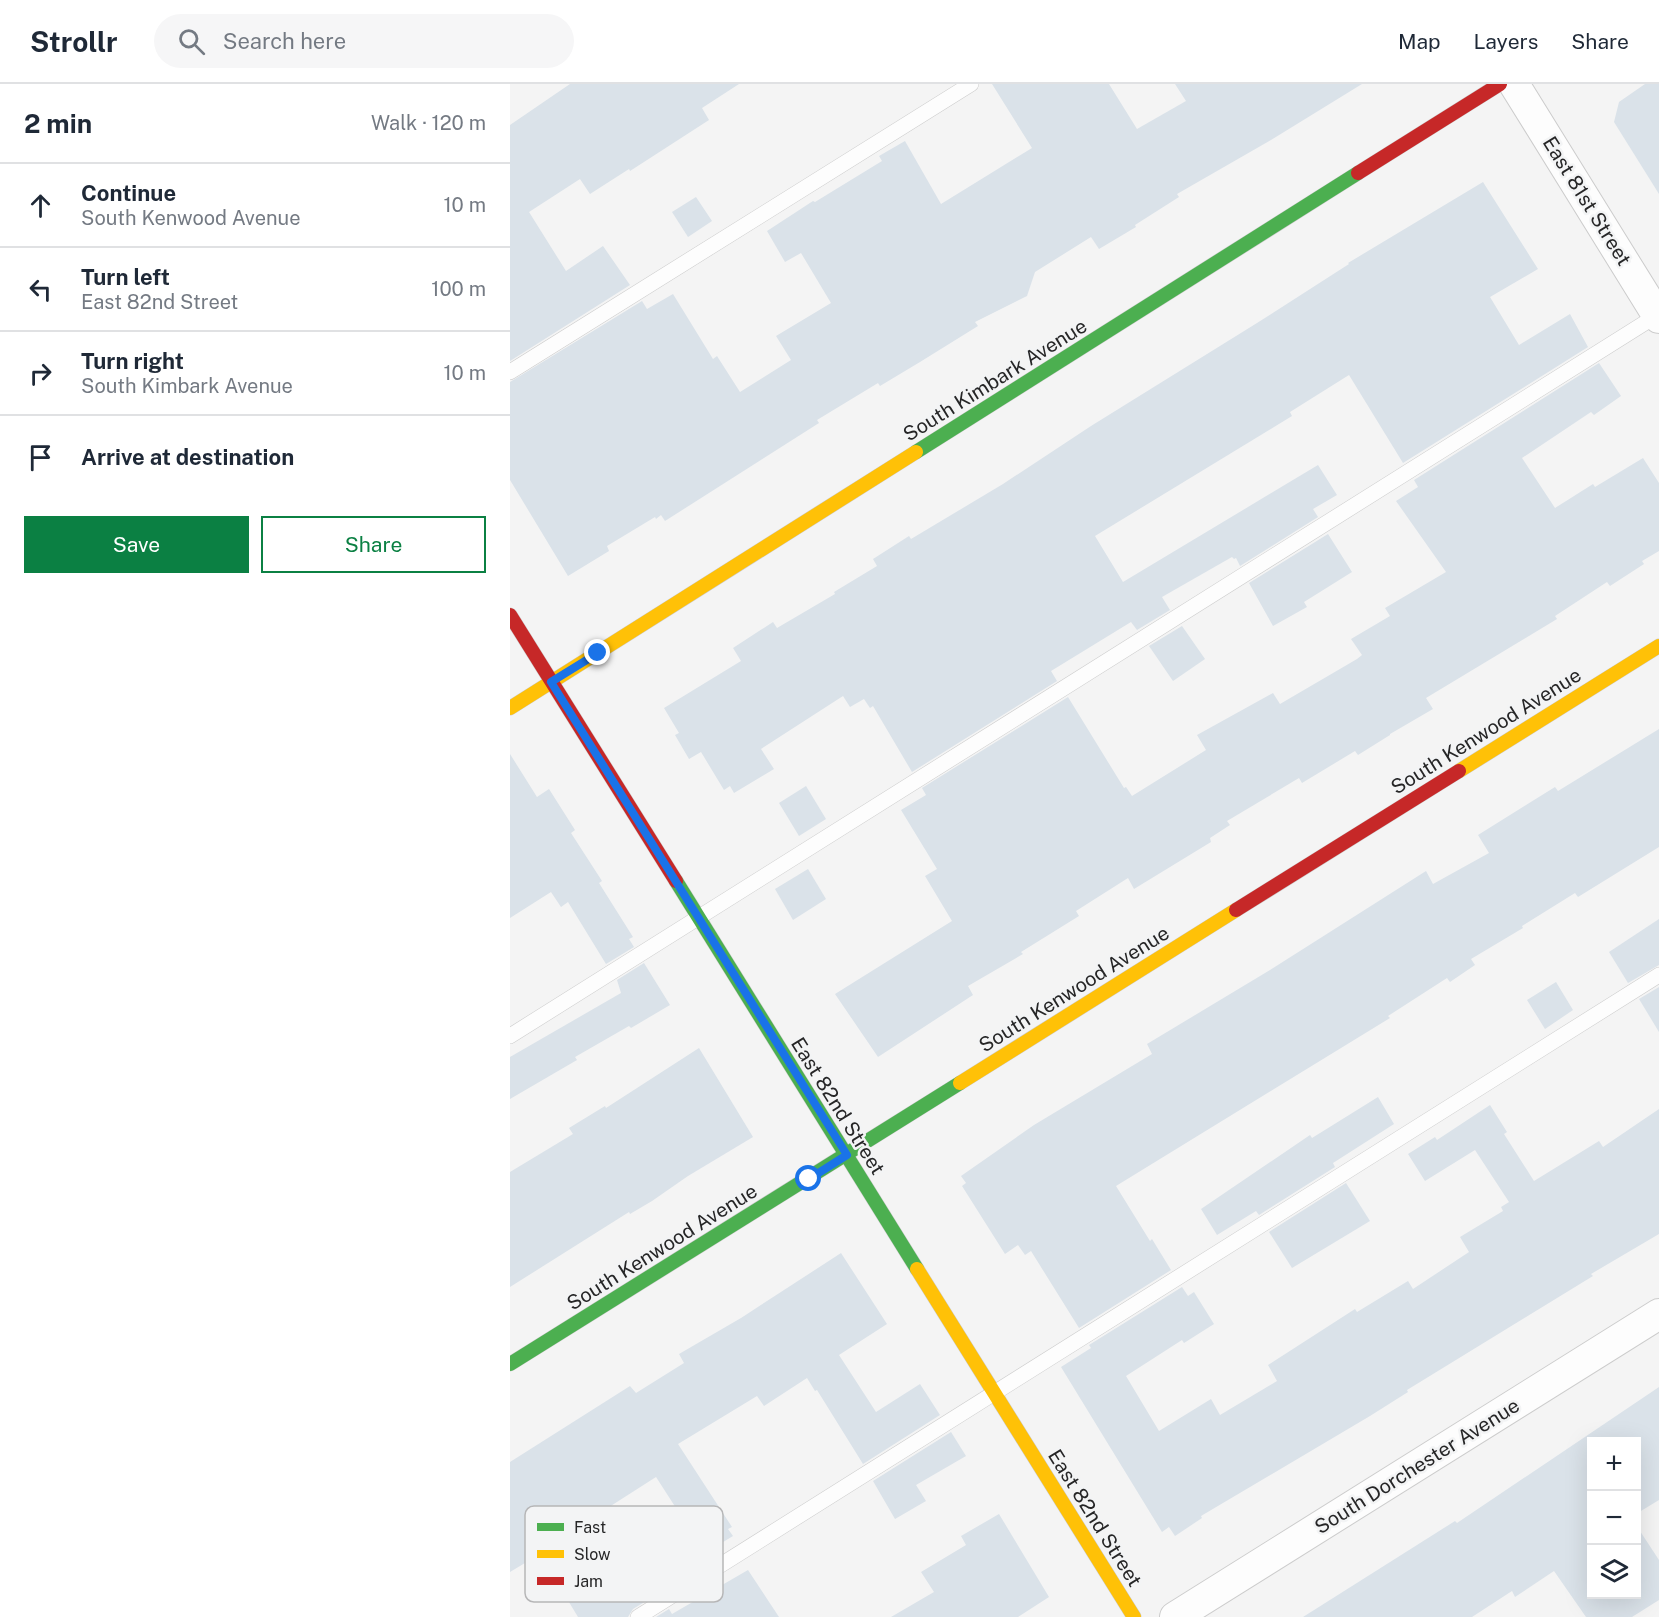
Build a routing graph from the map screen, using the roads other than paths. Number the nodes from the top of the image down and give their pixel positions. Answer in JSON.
{"nodes":[{"id":1,"x":971,"y":84,"type":"edge"},
{"id":2,"x":1500,"y":84,"type":"edge"},
{"id":3,"x":1514,"y":84,"type":"edge"},
{"id":4,"x":1658,"y":316,"type":"edge"},
{"id":5,"x":510,"y":372,"type":"edge"},
{"id":6,"x":510,"y":615,"type":"edge"},
{"id":7,"x":1659,"y":646,"type":"edge"},
{"id":8,"x":551,"y":682,"type":"junction"},
{"id":9,"x":510,"y":708,"type":"edge"},
{"id":10,"x":698,"y":918,"type":"junction"},
{"id":11,"x":1659,"y":975,"type":"edge"},
{"id":12,"x":510,"y":1036,"type":"edge"},
{"id":13,"x":847,"y":1155,"type":"junction"},
{"id":14,"x":1659,"y":1314,"type":"edge"},
{"id":15,"x":510,"y":1364,"type":"edge"},
{"id":16,"x":994,"y":1393,"type":"junction"},
{"id":17,"x":723,"y":1564,"type":"edge"},
{"id":18,"x":662,"y":1602,"type":"edge"},
{"id":19,"x":638,"y":1617,"type":"edge"},
{"id":20,"x":1134,"y":1617,"type":"edge"},
{"id":21,"x":1175,"y":1617,"type":"edge"}],
"edges":[{"from":1,"to":5,"type":"lane"},
{"from":2,"to":8,"type":"street","name":"South Kimbark Avenue"},
{"from":3,"to":4,"type":"street","name":"East 81st Street"},
{"from":4,"to":10,"type":"lane"},
{"from":6,"to":8,"type":"street","name":"East 82nd Street"},
{"from":7,"to":13,"type":"street","name":"South Kenwood Avenue"},
{"from":8,"to":9,"type":"street","name":"South Kimbark Avenue"},
{"from":8,"to":10,"type":"street","name":"East 82nd Street"},
{"from":10,"to":12,"type":"lane"},
{"from":10,"to":13,"type":"street","name":"East 82nd Street"},
{"from":11,"to":16,"type":"lane"},
{"from":13,"to":15,"type":"street","name":"South Kenwood Avenue"},
{"from":13,"to":16,"type":"street","name":"East 82nd Street"},
{"from":14,"to":21,"type":"street","name":"South Dorchester Avenue"},
{"from":16,"to":17,"type":"lane"},
{"from":16,"to":20,"type":"street","name":"East 82nd Street"},
{"from":18,"to":19,"type":"lane"}]}
